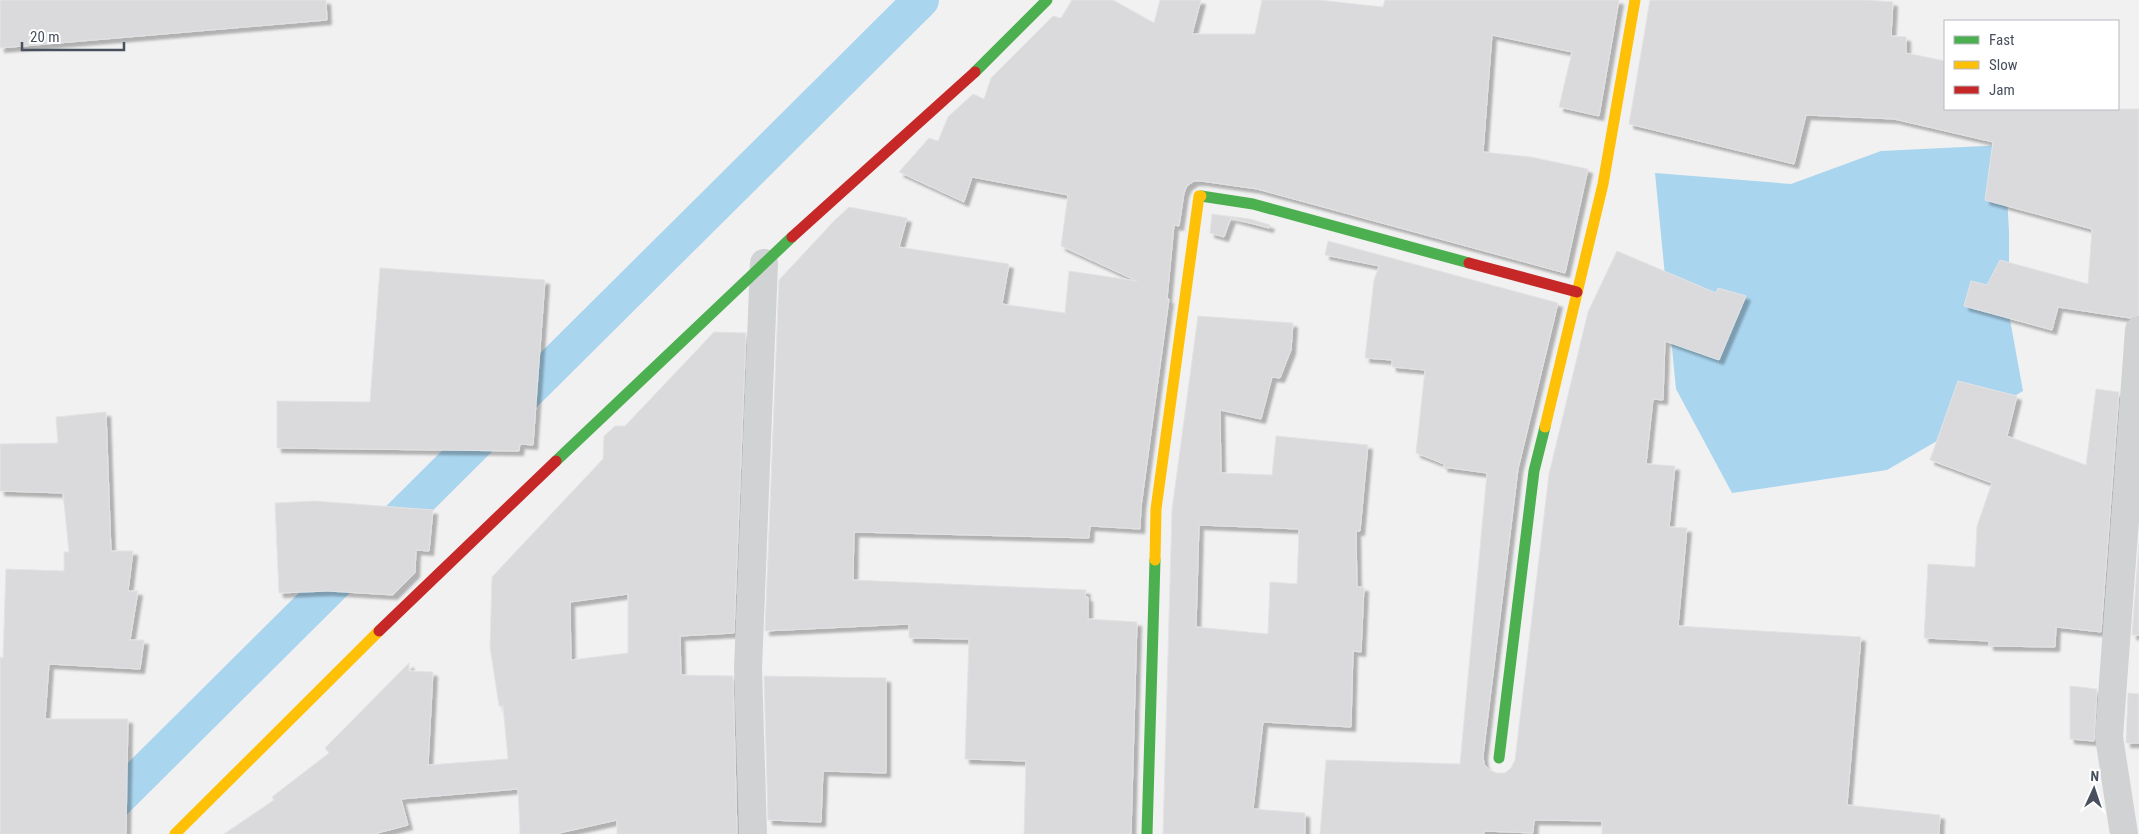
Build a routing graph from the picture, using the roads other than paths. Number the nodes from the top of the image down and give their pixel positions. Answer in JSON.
{"nodes":[{"id":1,"x":1047,"y":0,"type":"edge"},
{"id":2,"x":1634,"y":0,"type":"edge"},
{"id":3,"x":764,"y":263,"type":"junction"},
{"id":4,"x":1577,"y":292,"type":"junction"},
{"id":5,"x":2139,"y":330,"type":"edge"},
{"id":6,"x":1499,"y":758,"type":"dead end"},
{"id":7,"x":175,"y":834,"type":"edge"},
{"id":8,"x":753,"y":834,"type":"edge"},
{"id":9,"x":1147,"y":834,"type":"edge"},
{"id":10,"x":2124,"y":834,"type":"edge"}],
"edges":[{"from":1,"to":3,"type":"street"},
{"from":2,"to":4,"type":"street"},
{"from":3,"to":7,"type":"street"},
{"from":3,"to":8,"type":"street"},
{"from":4,"to":6,"type":"street"},
{"from":4,"to":9,"type":"street"},
{"from":5,"to":10,"type":"street"}]}
